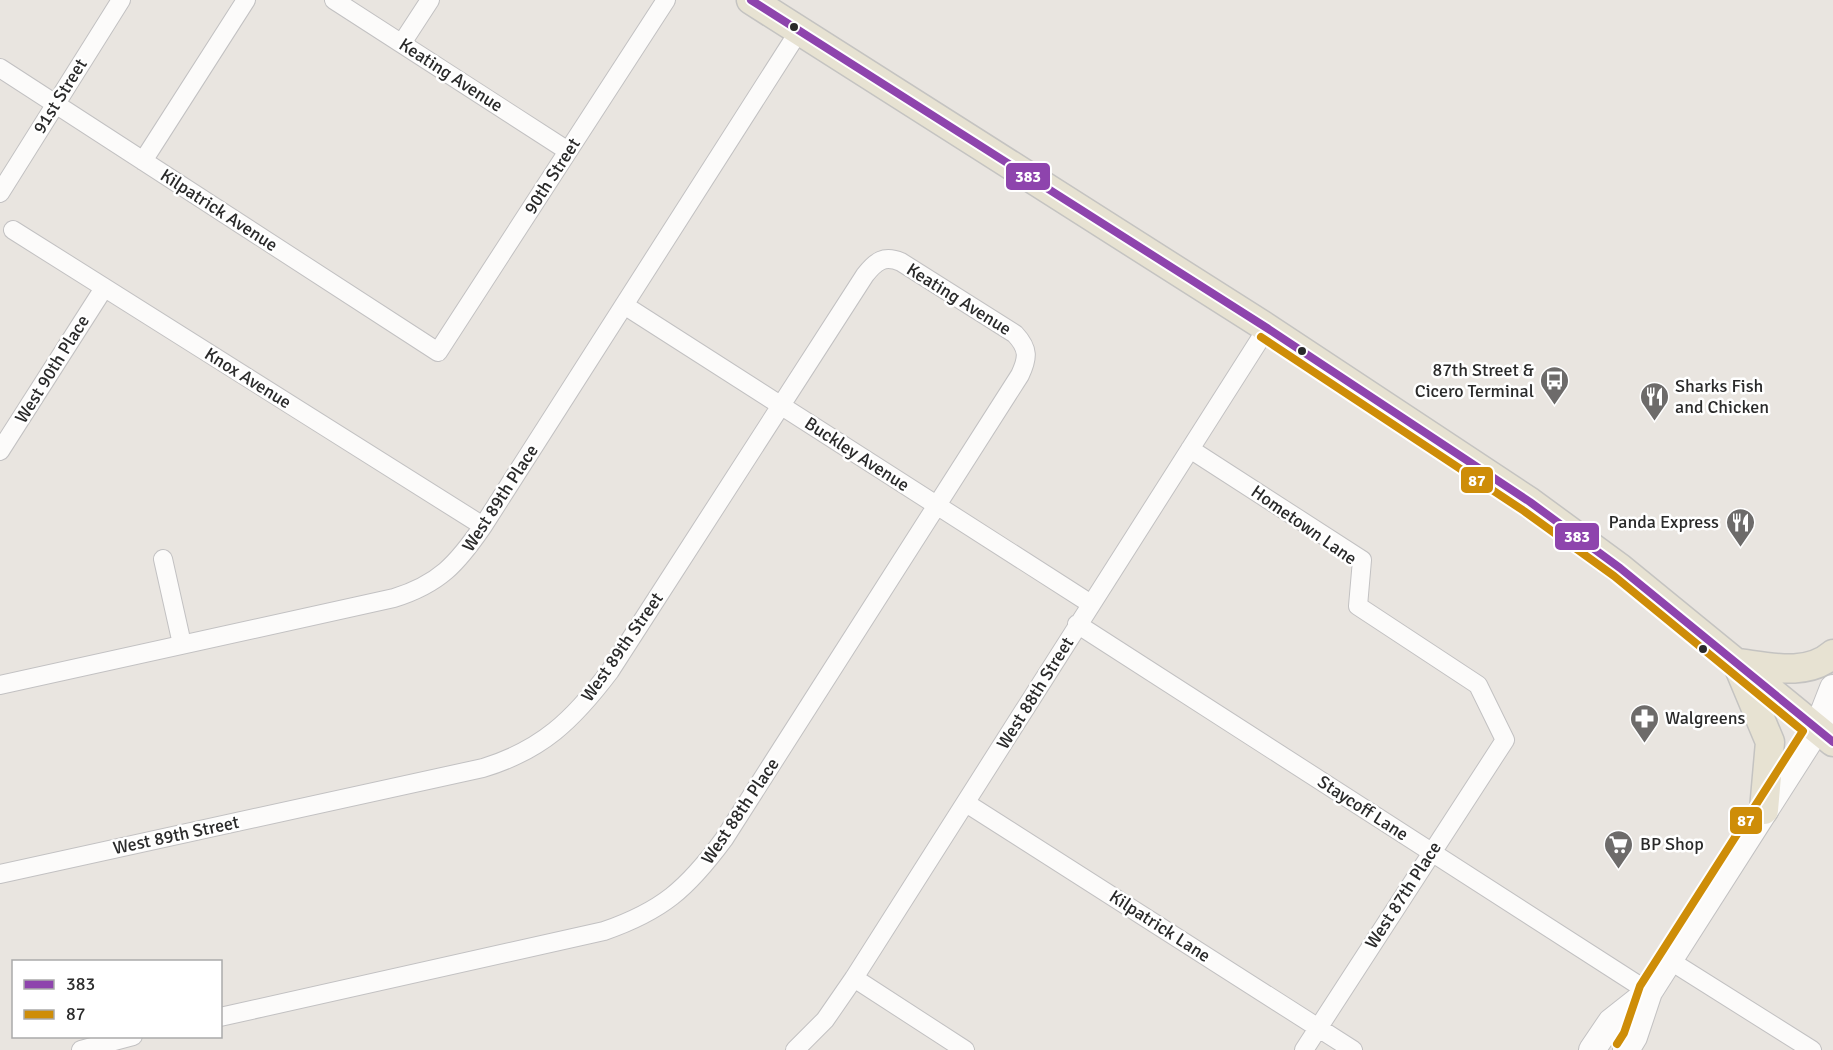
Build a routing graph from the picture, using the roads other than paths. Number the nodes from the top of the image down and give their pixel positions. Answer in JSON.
{"nodes":[{"id":1,"x":121,"y":0,"type":"edge"},
{"id":2,"x":246,"y":0,"type":"edge"},
{"id":3,"x":334,"y":0,"type":"edge"},
{"id":4,"x":430,"y":0,"type":"edge"},
{"id":5,"x":666,"y":0,"type":"edge"},
{"id":6,"x":751,"y":0,"type":"edge"},
{"id":7,"x":799,"y":31,"type":"junction"},
{"id":8,"x":402,"y":43,"type":"junction"},
{"id":9,"x":0,"y":68,"type":"edge"},
{"id":10,"x":55,"y":104,"type":"junction"},
{"id":11,"x":568,"y":151,"type":"junction"},
{"id":12,"x":143,"y":161,"type":"junction"},
{"id":13,"x":0,"y":193,"type":"edge"},
{"id":14,"x":13,"y":230,"type":"dead end"},
{"id":15,"x":882,"y":259,"type":"joint"},
{"id":16,"x":104,"y":288,"type":"junction"},
{"id":17,"x":624,"y":305,"type":"junction"},
{"id":18,"x":1267,"y":328,"type":"junction"},
{"id":19,"x":1027,"y":351,"type":"joint"},
{"id":20,"x":438,"y":352,"type":"joint"},
{"id":21,"x":780,"y":405,"type":"junction"},
{"id":22,"x":1190,"y":448,"type":"junction"},
{"id":23,"x":0,"y":451,"type":"edge"},
{"id":24,"x":936,"y":504,"type":"junction"},
{"id":25,"x":483,"y":526,"type":"junction"},
{"id":26,"x":163,"y":559,"type":"dead end"},
{"id":27,"x":1091,"y":604,"type":"junction"},
{"id":28,"x":1077,"y":624,"type":"junction"},
{"id":29,"x":182,"y":644,"type":"junction"},
{"id":30,"x":1833,"y":654,"type":"edge"},
{"id":31,"x":1737,"y":663,"type":"junction"},
{"id":32,"x":0,"y":685,"type":"edge"},
{"id":33,"x":1833,"y":688,"type":"edge"},
{"id":34,"x":1828,"y":729,"type":"edge"},
{"id":35,"x":1505,"y":741,"type":"joint"},
{"id":36,"x":966,"y":803,"type":"junction"},
{"id":37,"x":1764,"y":810,"type":"junction"},
{"id":38,"x":1432,"y":852,"type":"junction"},
{"id":39,"x":0,"y":874,"type":"edge"},
{"id":40,"x":1669,"y":960,"type":"junction"},
{"id":41,"x":854,"y":978,"type":"junction"},
{"id":42,"x":1649,"y":992,"type":"junction"},
{"id":43,"x":222,"y":1017,"type":"edge"},
{"id":44,"x":1317,"y":1027,"type":"junction"},
{"id":45,"x":126,"y":1038,"type":"edge"},
{"id":46,"x":806,"y":1044,"type":"edge"},
{"id":47,"x":81,"y":1050,"type":"edge"},
{"id":48,"x":795,"y":1050,"type":"edge"},
{"id":49,"x":965,"y":1050,"type":"edge"},
{"id":50,"x":1304,"y":1050,"type":"edge"},
{"id":51,"x":1353,"y":1050,"type":"edge"},
{"id":52,"x":1592,"y":1050,"type":"edge"},
{"id":53,"x":1626,"y":1050,"type":"edge"},
{"id":54,"x":1812,"y":1050,"type":"edge"}],
"edges":[{"from":1,"to":10,"type":"street","name":"91st Street"},
{"from":2,"to":12,"type":"street"},
{"from":3,"to":8,"type":"street","name":"Keating Avenue"},
{"from":4,"to":8,"type":"street"},
{"from":5,"to":11,"type":"street","name":"90th Street"},
{"from":6,"to":7,"type":"main road"},
{"from":7,"to":17,"type":"street","name":"West 89th Place"},
{"from":7,"to":18,"type":"main road"},
{"from":8,"to":11,"type":"street","name":"Keating Avenue"},
{"from":9,"to":10,"type":"street","name":"Kilpatrick Avenue"},
{"from":10,"to":12,"type":"street","name":"Kilpatrick Avenue"},
{"from":10,"to":13,"type":"street","name":"91st Street"},
{"from":11,"to":20,"type":"street","name":"90th Street"},
{"from":12,"to":20,"type":"street","name":"Kilpatrick Avenue"},
{"from":14,"to":16,"type":"street","name":"Knox Avenue"},
{"from":15,"to":19,"type":"street","name":"Keating Avenue"},
{"from":15,"to":21,"type":"street","name":"West 89th Street"},
{"from":16,"to":23,"type":"street","name":"West 90th Place"},
{"from":16,"to":25,"type":"street","name":"Knox Avenue"},
{"from":17,"to":21,"type":"street","name":"Buckley Avenue"},
{"from":17,"to":25,"type":"street","name":"West 89th Place"},
{"from":18,"to":22,"type":"street","name":"West 88th Street"},
{"from":18,"to":31,"type":"main road"},
{"from":19,"to":24,"type":"street","name":"West 88th Place"},
{"from":21,"to":24,"type":"street","name":"Buckley Avenue"},
{"from":21,"to":39,"type":"street","name":"West 89th Street"},
{"from":22,"to":27,"type":"street","name":"West 88th Street"},
{"from":22,"to":35,"type":"street","name":"Hometown Lane"},
{"from":24,"to":27,"type":"street","name":"Buckley Avenue"},
{"from":24,"to":43,"type":"street","name":"West 88th Place"},
{"from":25,"to":29,"type":"street","name":"West 89th Place"},
{"from":26,"to":29,"type":"street"},
{"from":27,"to":28,"type":"street","name":"West 88th Street"},
{"from":28,"to":36,"type":"street","name":"West 88th Street"},
{"from":28,"to":38,"type":"street","name":"Staycoff Lane"},
{"from":29,"to":32,"type":"street","name":"West 89th Place"},
{"from":30,"to":31,"type":"main road"},
{"from":31,"to":34,"type":"main road"},
{"from":31,"to":37,"type":"main road"},
{"from":33,"to":34,"type":"main road"},
{"from":34,"to":37,"type":"main road"},
{"from":35,"to":38,"type":"street","name":"West 87th Place"},
{"from":36,"to":41,"type":"street","name":"West 88th Street"},
{"from":36,"to":44,"type":"street","name":"Kilpatrick Lane"},
{"from":37,"to":40,"type":"main road"},
{"from":38,"to":42,"type":"street","name":"Staycoff Lane"},
{"from":38,"to":44,"type":"street","name":"West 87th Place"},
{"from":40,"to":42,"type":"main road"},
{"from":40,"to":54,"type":"street"},
{"from":41,"to":46,"type":"street","name":"West 88th Street"},
{"from":41,"to":49,"type":"street"},
{"from":42,"to":52,"type":"main road"},
{"from":42,"to":53,"type":"main road"},
{"from":44,"to":50,"type":"street","name":"West 87th Place"},
{"from":44,"to":51,"type":"street","name":"Kilpatrick Lane"},
{"from":45,"to":47,"type":"street"},
{"from":46,"to":48,"type":"street","name":"West 88th Street"}]}
